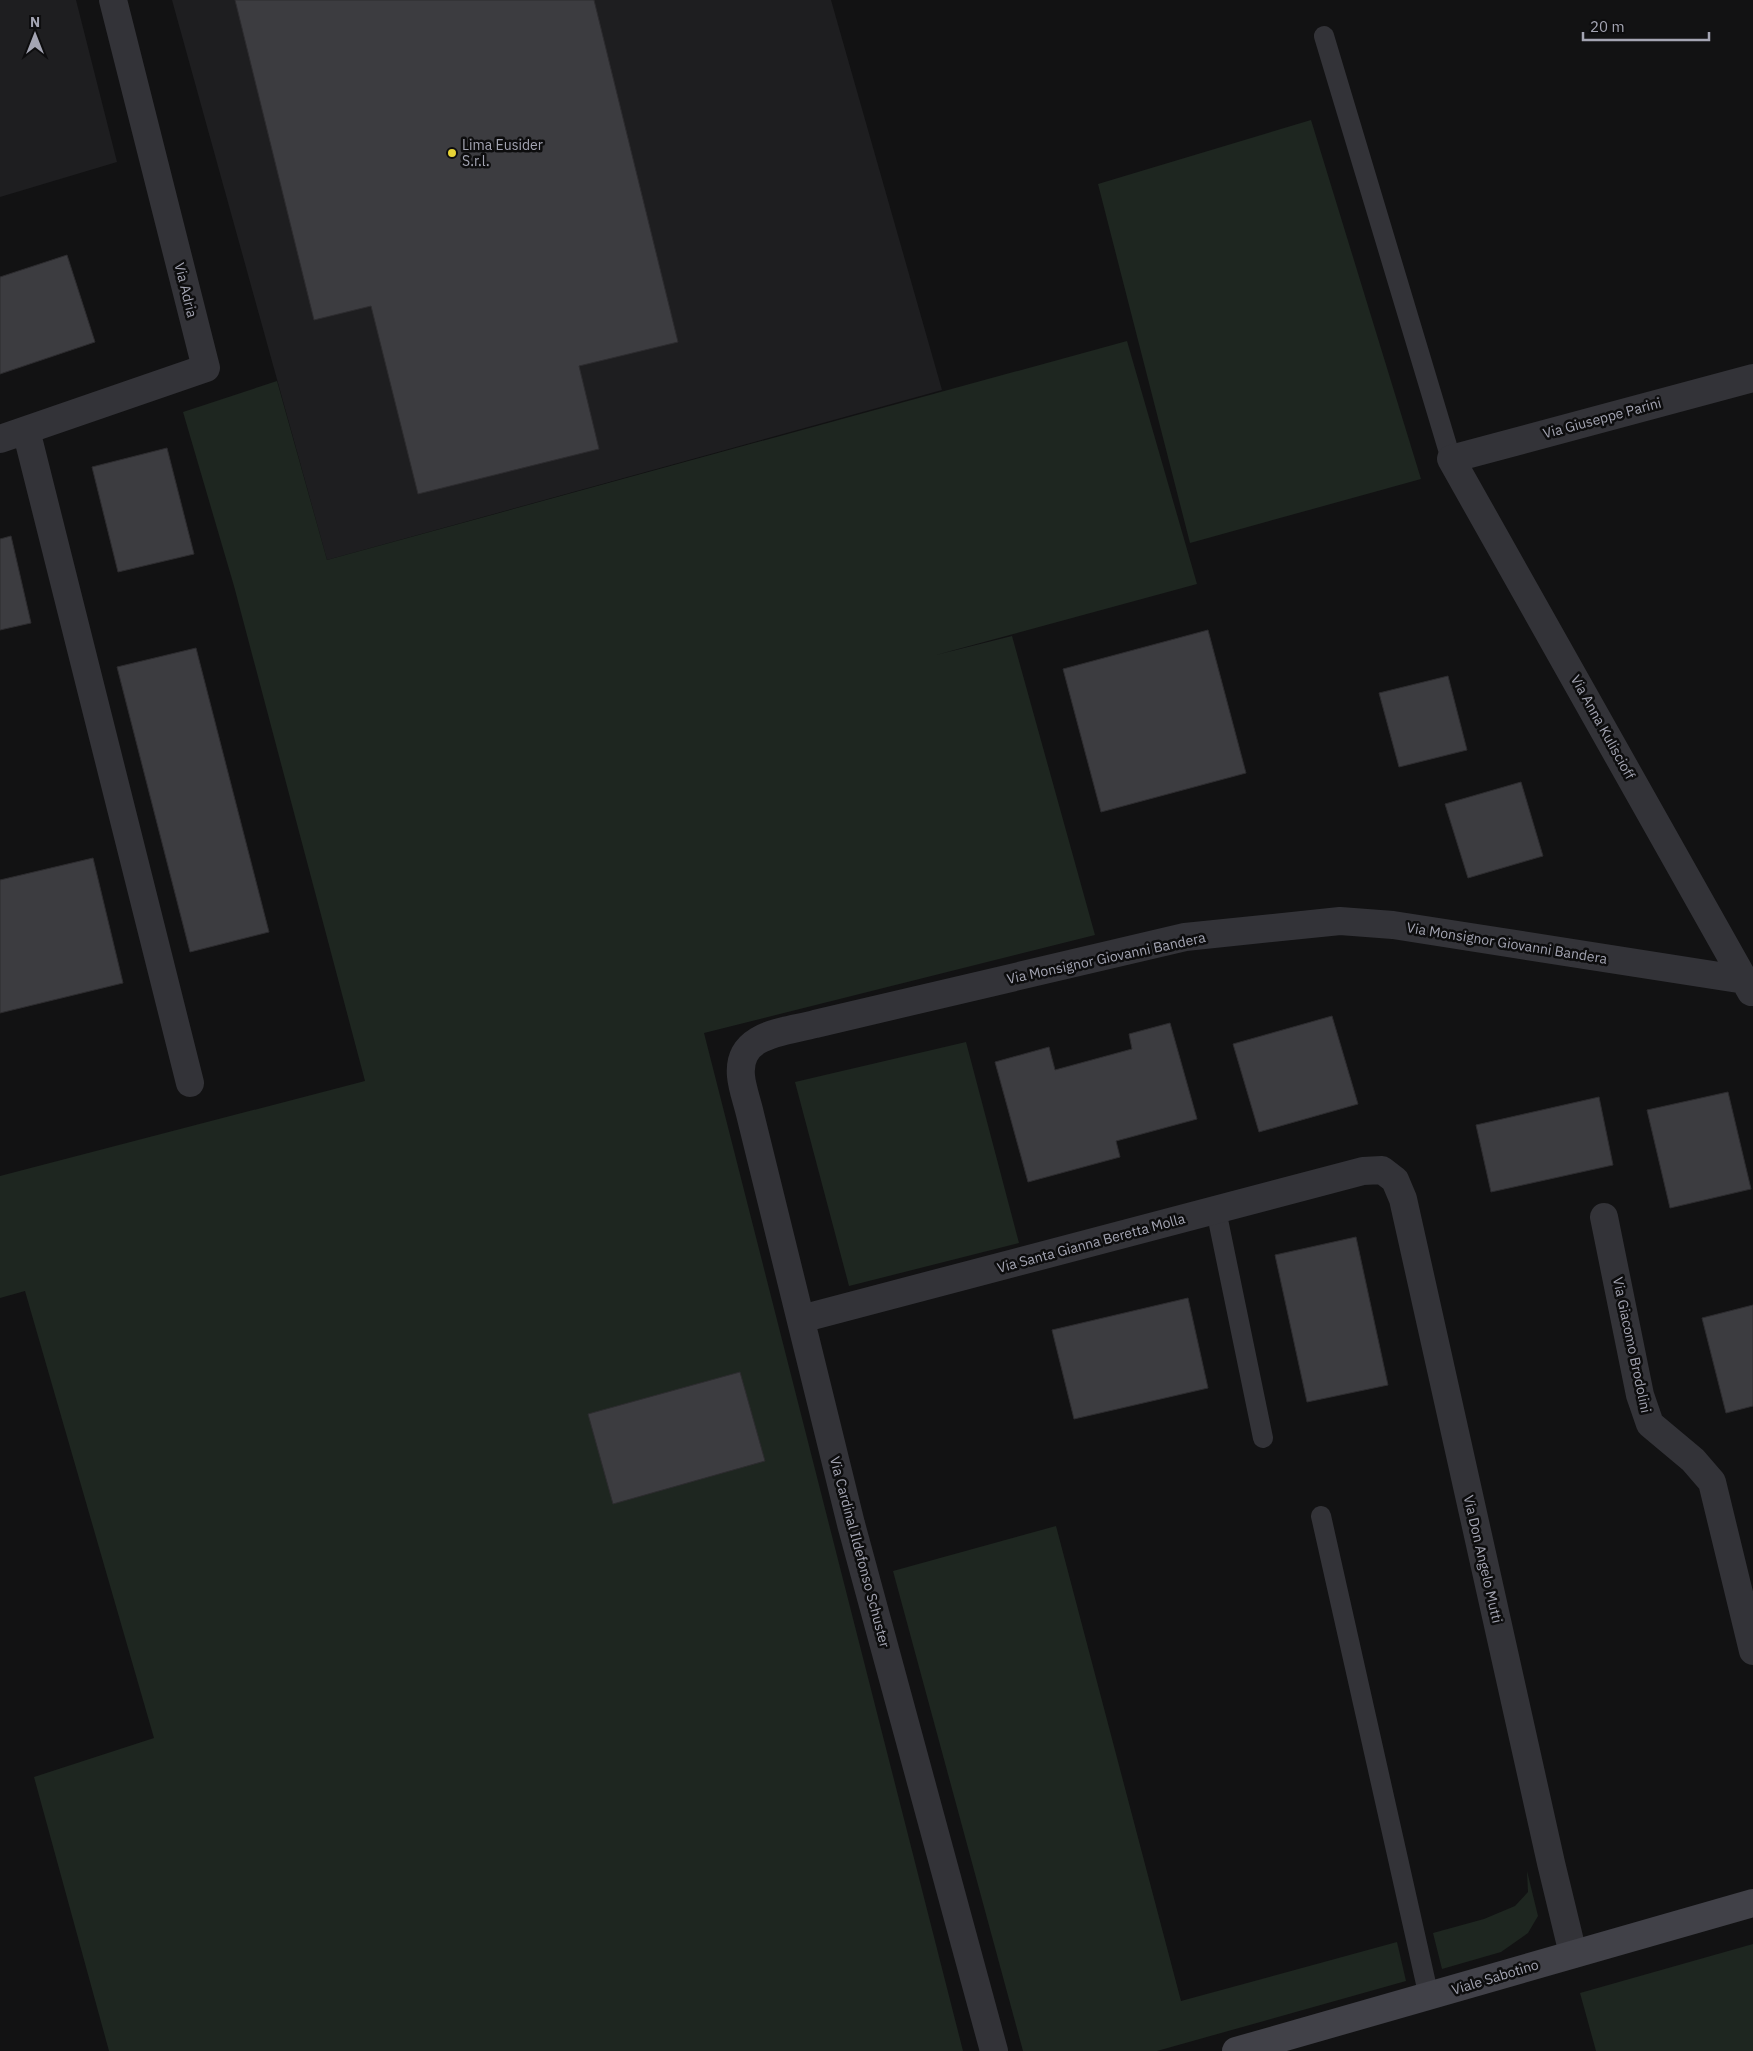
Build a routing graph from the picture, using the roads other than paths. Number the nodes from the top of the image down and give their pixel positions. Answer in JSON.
{"nodes":[{"id":1,"x":113,"y":0,"type":"edge"},
{"id":2,"x":1324,"y":36,"type":"dead end"},
{"id":3,"x":1753,"y":378,"type":"edge"},
{"id":4,"x":26,"y":430,"type":"junction"},
{"id":5,"x":0,"y":439,"type":"edge"},
{"id":6,"x":1451,"y":459,"type":"junction"},
{"id":7,"x":1749,"y":987,"type":"edge"},
{"id":8,"x":745,"y":1051,"type":"joint"},
{"id":9,"x":190,"y":1083,"type":"dead end"},
{"id":10,"x":1382,"y":1170,"type":"joint"},
{"id":11,"x":1216,"y":1210,"type":"junction"},
{"id":12,"x":1604,"y":1217,"type":"dead end"},
{"id":13,"x":801,"y":1319,"type":"junction"},
{"id":14,"x":1263,"y":1438,"type":"dead end"},
{"id":15,"x":1320,"y":1516,"type":"dead end"},
{"id":16,"x":1753,"y":1651,"type":"edge"},
{"id":17,"x":1753,"y":1903,"type":"edge"},
{"id":18,"x":1573,"y":1954,"type":"junction"},
{"id":19,"x":1429,"y":1997,"type":"junction"},
{"id":20,"x":994,"y":2051,"type":"edge"},
{"id":21,"x":1236,"y":2051,"type":"edge"}],
"edges":[{"from":1,"to":4,"type":"street","name":"Via Adria"},
{"from":2,"to":6,"type":"lane"},
{"from":3,"to":6,"type":"street","name":"Via Giuseppe Parini"},
{"from":4,"to":5,"type":"street","name":"Via Adria"},
{"from":4,"to":9,"type":"street"},
{"from":6,"to":7,"type":"street","name":"Via Anna Kuliscioff"},
{"from":7,"to":8,"type":"street","name":"Via Monsignor Giovanni Bandera"},
{"from":8,"to":13,"type":"street","name":"Via Cardinal Ildefonso Schuster"},
{"from":10,"to":11,"type":"street","name":"Via Santa Gianna Beretta Molla"},
{"from":10,"to":18,"type":"street","name":"Via Don Angelo Mutti"},
{"from":11,"to":13,"type":"street","name":"Via Santa Gianna Beretta Molla"},
{"from":11,"to":14,"type":"lane"},
{"from":12,"to":16,"type":"street","name":"Via Giacomo Brodolini"},
{"from":13,"to":20,"type":"street","name":"Via Cardinal Ildefonso Schuster"},
{"from":15,"to":19,"type":"lane"},
{"from":17,"to":18,"type":"street","name":"Viale Sabotino"},
{"from":18,"to":19,"type":"street","name":"Viale Sabotino"},
{"from":19,"to":21,"type":"street","name":"Viale Sabotino"}]}
